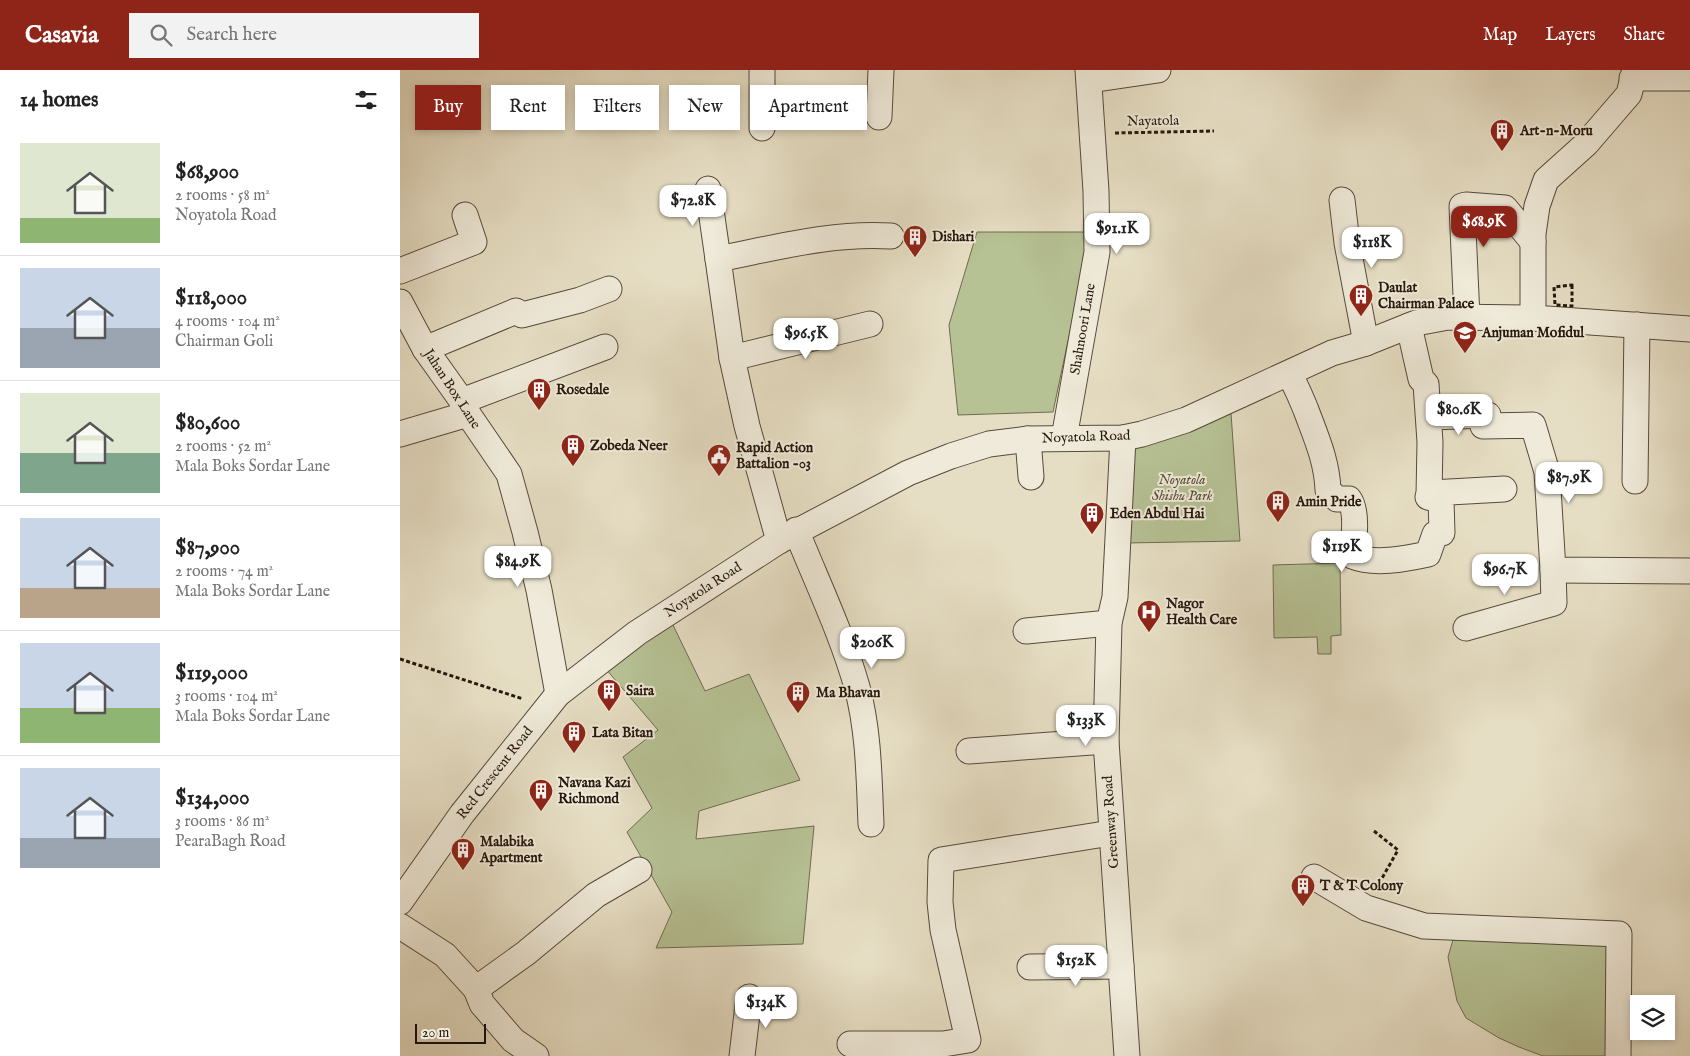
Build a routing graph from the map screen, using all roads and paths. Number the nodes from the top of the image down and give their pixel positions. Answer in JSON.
{"nodes":[{"id":1,"x":762,"y":70,"type":"edge"},
{"id":2,"x":881,"y":70,"type":"edge"},
{"id":3,"x":1158,"y":70,"type":"edge"},
{"id":4,"x":1633,"y":74,"type":"edge"},
{"id":5,"x":1089,"y":75,"type":"edge"},
{"id":6,"x":1690,"y":78,"type":"edge"},
{"id":7,"x":762,"y":85,"type":"edge"},
{"id":8,"x":879,"y":117,"type":"dead end"},
{"id":9,"x":1214,"y":131,"type":"dead end"},
{"id":10,"x":1092,"y":133,"type":"junction"},
{"id":11,"x":708,"y":189,"type":"dead end"},
{"id":12,"x":1342,"y":200,"type":"dead end"},
{"id":13,"x":465,"y":215,"type":"dead end"},
{"id":14,"x":891,"y":236,"type":"dead end"},
{"id":15,"x":1533,"y":242,"type":"junction"},
{"id":16,"x":718,"y":259,"type":"junction"},
{"id":17,"x":400,"y":271,"type":"edge"},
{"id":18,"x":609,"y":289,"type":"dead end"},
{"id":19,"x":402,"y":312,"type":"edge"},
{"id":20,"x":1467,"y":318,"type":"junction"},
{"id":21,"x":1533,"y":318,"type":"junction"},
{"id":22,"x":870,"y":324,"type":"dead end"},
{"id":23,"x":1637,"y":325,"type":"junction"},
{"id":24,"x":1409,"y":326,"type":"junction"},
{"id":25,"x":1690,"y":329,"type":"edge"},
{"id":26,"x":1366,"y":343,"type":"junction"},
{"id":27,"x":605,"y":347,"type":"dead end"},
{"id":28,"x":425,"y":349,"type":"junction"},
{"id":29,"x":732,"y":358,"type":"junction"},
{"id":30,"x":1289,"y":374,"type":"junction"},
{"id":31,"x":465,"y":408,"type":"junction"},
{"id":32,"x":1429,"y":417,"type":"junction"},
{"id":33,"x":400,"y":434,"type":"edge"},
{"id":34,"x":1064,"y":438,"type":"junction"},
{"id":35,"x":1123,"y":438,"type":"junction"},
{"id":36,"x":1028,"y":439,"type":"junction"},
{"id":37,"x":1031,"y":478,"type":"dead end"},
{"id":38,"x":1635,"y":481,"type":"dead end"},
{"id":39,"x":1504,"y":489,"type":"dead end"},
{"id":40,"x":1429,"y":496,"type":"junction"},
{"id":41,"x":787,"y":536,"type":"junction"},
{"id":42,"x":1553,"y":570,"type":"junction"},
{"id":43,"x":1690,"y":571,"type":"edge"},
{"id":44,"x":1109,"y":623,"type":"junction"},
{"id":45,"x":1466,"y":628,"type":"dead end"},
{"id":46,"x":1026,"y":631,"type":"dead end"},
{"id":47,"x":400,"y":659,"type":"edge"},
{"id":48,"x":553,"y":700,"type":"junction"},
{"id":49,"x":1106,"y":740,"type":"junction"},
{"id":50,"x":969,"y":751,"type":"dead end"},
{"id":51,"x":871,"y":824,"type":"dead end"},
{"id":52,"x":1374,"y":831,"type":"dead end"},
{"id":53,"x":1111,"y":833,"type":"junction"},
{"id":54,"x":639,"y":870,"type":"dead end"},
{"id":55,"x":1314,"y":877,"type":"dead end"},
{"id":56,"x":400,"y":902,"type":"edge"},
{"id":57,"x":1366,"y":908,"type":"junction"},
{"id":58,"x":400,"y":926,"type":"edge"},
{"id":59,"x":1121,"y":966,"type":"junction"},
{"id":60,"x":1030,"y":967,"type":"dead end"},
{"id":61,"x":476,"y":989,"type":"junction"},
{"id":62,"x":749,"y":997,"type":"dead end"},
{"id":63,"x":850,"y":1044,"type":"dead end"},
{"id":64,"x":536,"y":1056,"type":"edge"},
{"id":65,"x":742,"y":1056,"type":"edge"},
{"id":66,"x":1127,"y":1056,"type":"edge"},
{"id":67,"x":1618,"y":1056,"type":"edge"}],
"edges":[{"from":1,"to":7,"type":"street"},
{"from":2,"to":8,"type":"street"},
{"from":3,"to":5,"type":"street"},
{"from":4,"to":6,"type":"street"},
{"from":4,"to":15,"type":"street"},
{"from":5,"to":10,"type":"street","name":"Shahnoori Lane"},
{"from":9,"to":10,"type":"path","name":"Nayatola"},
{"from":10,"to":34,"type":"street","name":"Shahnoori Lane"},
{"from":11,"to":16,"type":"street"},
{"from":12,"to":26,"type":"street"},
{"from":13,"to":17,"type":"street"},
{"from":14,"to":16,"type":"street"},
{"from":15,"to":20,"type":"street"},
{"from":15,"to":21,"type":"street"},
{"from":16,"to":29,"type":"street"},
{"from":18,"to":28,"type":"street"},
{"from":19,"to":28,"type":"street","name":"Jahan Box Lane"},
{"from":20,"to":21,"type":"street","name":"Noyatola Road"},
{"from":20,"to":24,"type":"street","name":"Noyatola Road"},
{"from":21,"to":23,"type":"street","name":"Noyatola Road"},
{"from":22,"to":29,"type":"street"},
{"from":23,"to":25,"type":"street","name":"Noyatola Road"},
{"from":23,"to":38,"type":"street"},
{"from":24,"to":26,"type":"street","name":"Noyatola Road"},
{"from":24,"to":32,"type":"street"},
{"from":26,"to":30,"type":"street","name":"Noyatola Road"},
{"from":27,"to":31,"type":"street"},
{"from":28,"to":31,"type":"street","name":"Jahan Box Lane"},
{"from":29,"to":41,"type":"street"},
{"from":30,"to":35,"type":"street","name":"Noyatola Road"},
{"from":30,"to":40,"type":"street"},
{"from":31,"to":33,"type":"street"},
{"from":31,"to":48,"type":"street","name":"Jahan Box Lane"},
{"from":32,"to":40,"type":"street"},
{"from":32,"to":42,"type":"street"},
{"from":34,"to":35,"type":"street","name":"Noyatola Road"},
{"from":34,"to":36,"type":"street","name":"Noyatola Road"},
{"from":35,"to":44,"type":"street","name":"Greenway Road"},
{"from":36,"to":37,"type":"street"},
{"from":36,"to":41,"type":"street","name":"Noyatola Road"},
{"from":39,"to":40,"type":"street"},
{"from":41,"to":48,"type":"street","name":"Noyatola Road"},
{"from":41,"to":51,"type":"street"},
{"from":42,"to":43,"type":"street"},
{"from":42,"to":45,"type":"street"},
{"from":44,"to":46,"type":"street"},
{"from":44,"to":49,"type":"street","name":"Greenway Road"},
{"from":47,"to":48,"type":"path"},
{"from":48,"to":56,"type":"street","name":"Red Crescent Road"},
{"from":49,"to":50,"type":"street"},
{"from":49,"to":53,"type":"street","name":"Greenway Road"},
{"from":52,"to":57,"type":"path"},
{"from":53,"to":59,"type":"street","name":"Greenway Road"},
{"from":53,"to":63,"type":"street"},
{"from":54,"to":61,"type":"street"},
{"from":55,"to":57,"type":"street"},
{"from":57,"to":67,"type":"street"},
{"from":58,"to":61,"type":"street"},
{"from":59,"to":60,"type":"street"},
{"from":59,"to":66,"type":"street","name":"Greenway Road"},
{"from":61,"to":64,"type":"street"},
{"from":62,"to":65,"type":"street"}]}
